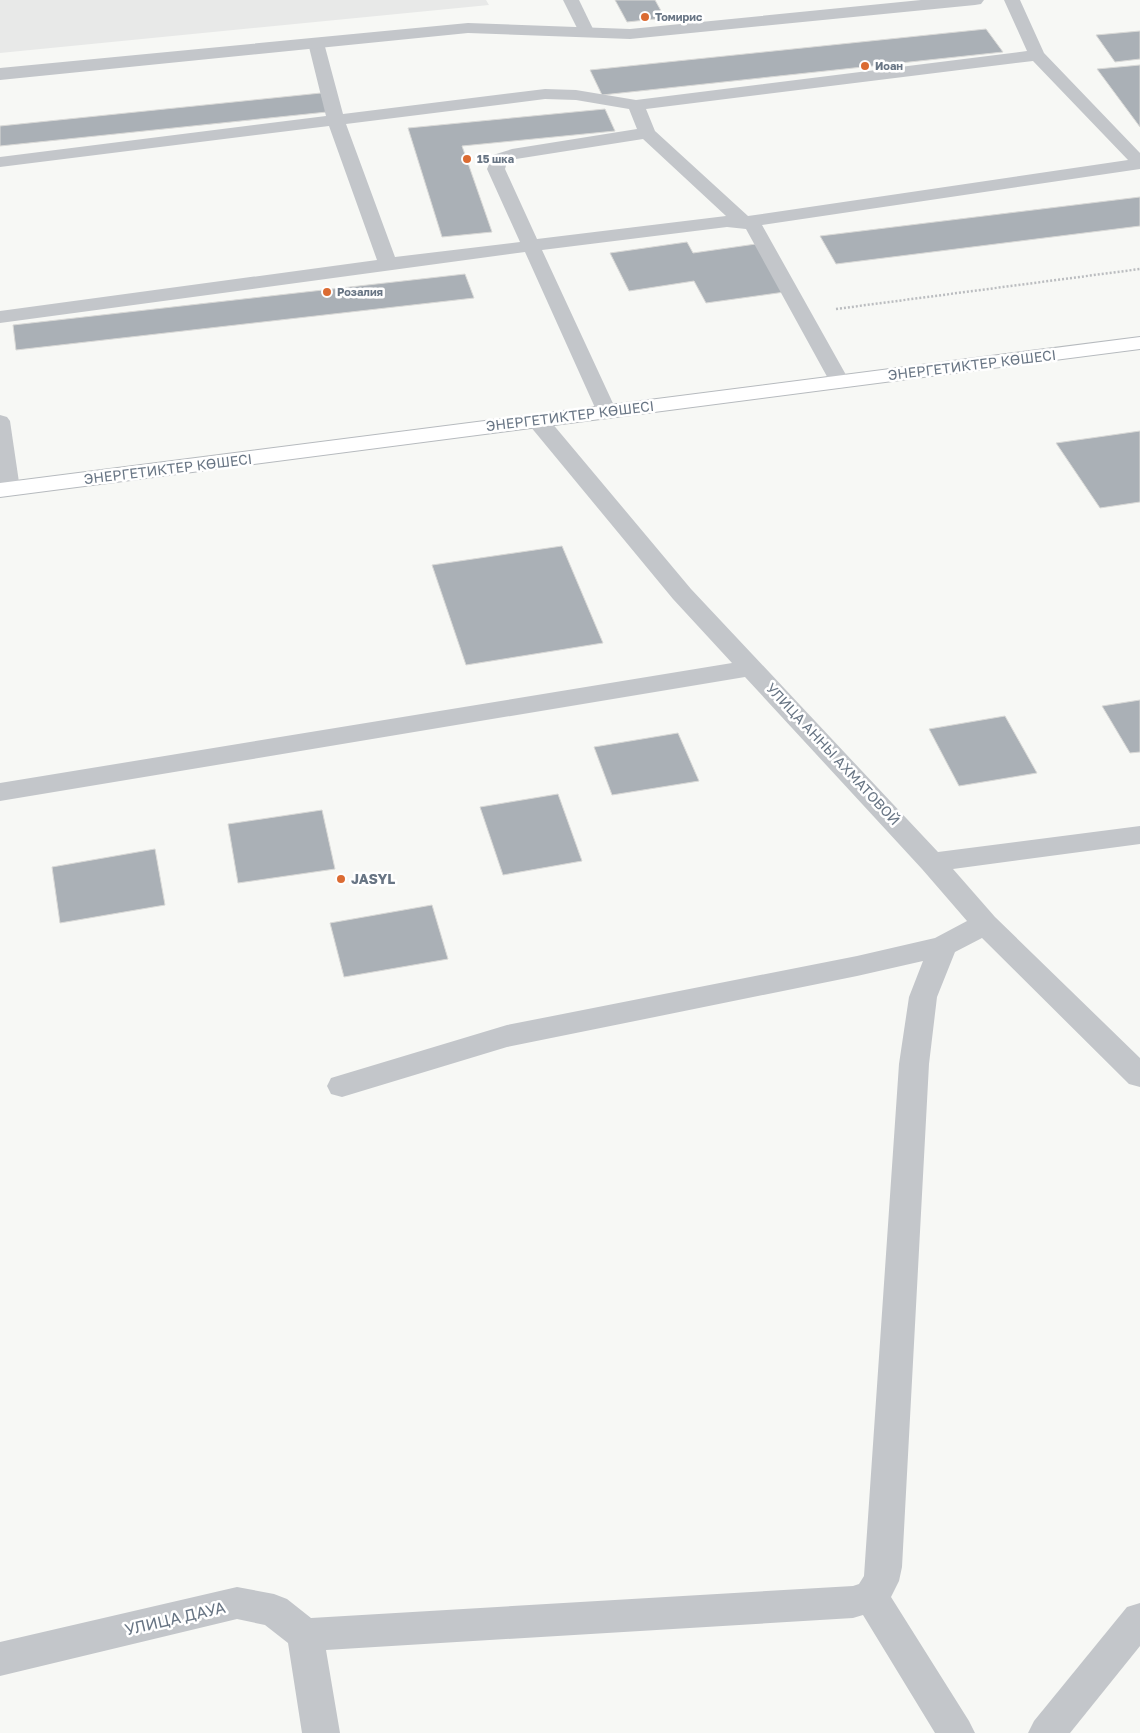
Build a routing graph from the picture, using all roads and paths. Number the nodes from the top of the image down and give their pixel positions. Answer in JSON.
{"nodes":[{"id":1,"x":571,"y":0,"type":"edge"},
{"id":2,"x":975,"y":0,"type":"edge"},
{"id":3,"x":1012,"y":0,"type":"edge"},
{"id":4,"x":587,"y":33,"type":"junction"},
{"id":5,"x":316,"y":43,"type":"junction"},
{"id":6,"x":1036,"y":55,"type":"junction"},
{"id":7,"x":0,"y":74,"type":"edge"},
{"id":8,"x":636,"y":104,"type":"junction"},
{"id":9,"x":336,"y":121,"type":"junction"},
{"id":10,"x":648,"y":133,"type":"junction"},
{"id":11,"x":0,"y":162,"type":"edge"},
{"id":12,"x":1140,"y":164,"type":"edge"},
{"id":13,"x":744,"y":221,"type":"junction"},
{"id":14,"x":531,"y":246,"type":"junction"},
{"id":15,"x":388,"y":264,"type":"junction"},
{"id":16,"x":1140,"y":269,"type":"edge"},
{"id":17,"x":802,"y":314,"type":"junction"},
{"id":18,"x":0,"y":316,"type":"edge"},
{"id":19,"x":1140,"y":343,"type":"edge"},
{"id":20,"x":840,"y":382,"type":"junction"},
{"id":21,"x":607,"y":412,"type":"junction"},
{"id":22,"x":0,"y":421,"type":"edge"},
{"id":23,"x":538,"y":421,"type":"junction"},
{"id":24,"x":5,"y":490,"type":"edge"},
{"id":25,"x":753,"y":668,"type":"junction"},
{"id":26,"x":0,"y":792,"type":"edge"},
{"id":27,"x":1140,"y":835,"type":"edge"},
{"id":28,"x":932,"y":862,"type":"junction"},
{"id":29,"x":985,"y":924,"type":"junction"},
{"id":30,"x":943,"y":946,"type":"junction"},
{"id":31,"x":1140,"y":1076,"type":"edge"},
{"id":32,"x":342,"y":1086,"type":"dead end"},
{"id":33,"x":871,"y":1597,"type":"junction"},
{"id":34,"x":1140,"y":1619,"type":"edge"},
{"id":35,"x":305,"y":1635,"type":"junction"},
{"id":36,"x":0,"y":1659,"type":"edge"},
{"id":37,"x":321,"y":1733,"type":"edge"},
{"id":38,"x":956,"y":1733,"type":"edge"},
{"id":39,"x":1047,"y":1733,"type":"edge"}],
"edges":[{"from":1,"to":4,"type":"lane"},
{"from":2,"to":4,"type":"street"},
{"from":3,"to":6,"type":"lane"},
{"from":4,"to":5,"type":"street"},
{"from":5,"to":7,"type":"street"},
{"from":5,"to":9,"type":"lane"},
{"from":6,"to":8,"type":"lane"},
{"from":6,"to":12,"type":"lane"},
{"from":8,"to":9,"type":"lane"},
{"from":8,"to":10,"type":"lane"},
{"from":9,"to":11,"type":"lane"},
{"from":9,"to":15,"type":"lane"},
{"from":10,"to":13,"type":"lane"},
{"from":10,"to":14,"type":"lane"},
{"from":12,"to":13,"type":"lane"},
{"from":13,"to":14,"type":"lane"},
{"from":13,"to":17,"type":"lane"},
{"from":14,"to":15,"type":"lane"},
{"from":14,"to":21,"type":"lane"},
{"from":15,"to":18,"type":"lane"},
{"from":16,"to":17,"type":"path"},
{"from":17,"to":20,"type":"lane"},
{"from":19,"to":20,"type":"main road","name":"ЭНЕРГЕТИКТЕР КӨШЕСІ"},
{"from":20,"to":21,"type":"main road","name":"ЭНЕРГЕТИКТЕР КӨШЕСІ"},
{"from":21,"to":23,"type":"main road","name":"ЭНЕРГЕТИКТЕР КӨШЕСІ"},
{"from":22,"to":24,"type":"lane"},
{"from":23,"to":24,"type":"main road","name":"ЭНЕРГЕТИКТЕР КӨШЕСІ"},
{"from":23,"to":25,"type":"street","name":"УЛИЦА АННЫ АХМАТОВОЙ"},
{"from":25,"to":26,"type":"street"},
{"from":25,"to":28,"type":"street","name":"УЛИЦА АННЫ АХМАТОВОЙ"},
{"from":27,"to":28,"type":"street"},
{"from":28,"to":29,"type":"street","name":"УЛИЦА АННЫ АХМАТОВОЙ"},
{"from":29,"to":30,"type":"street"},
{"from":29,"to":31,"type":"street","name":"УЛИЦА АННЫ АХМАТОВОЙ"},
{"from":30,"to":32,"type":"street"},
{"from":30,"to":33,"type":"street"},
{"from":33,"to":35,"type":"street"},
{"from":33,"to":38,"type":"street"},
{"from":34,"to":39,"type":"street"},
{"from":35,"to":36,"type":"street","name":"УЛИЦА ДАУА"},
{"from":35,"to":37,"type":"street"}]}
